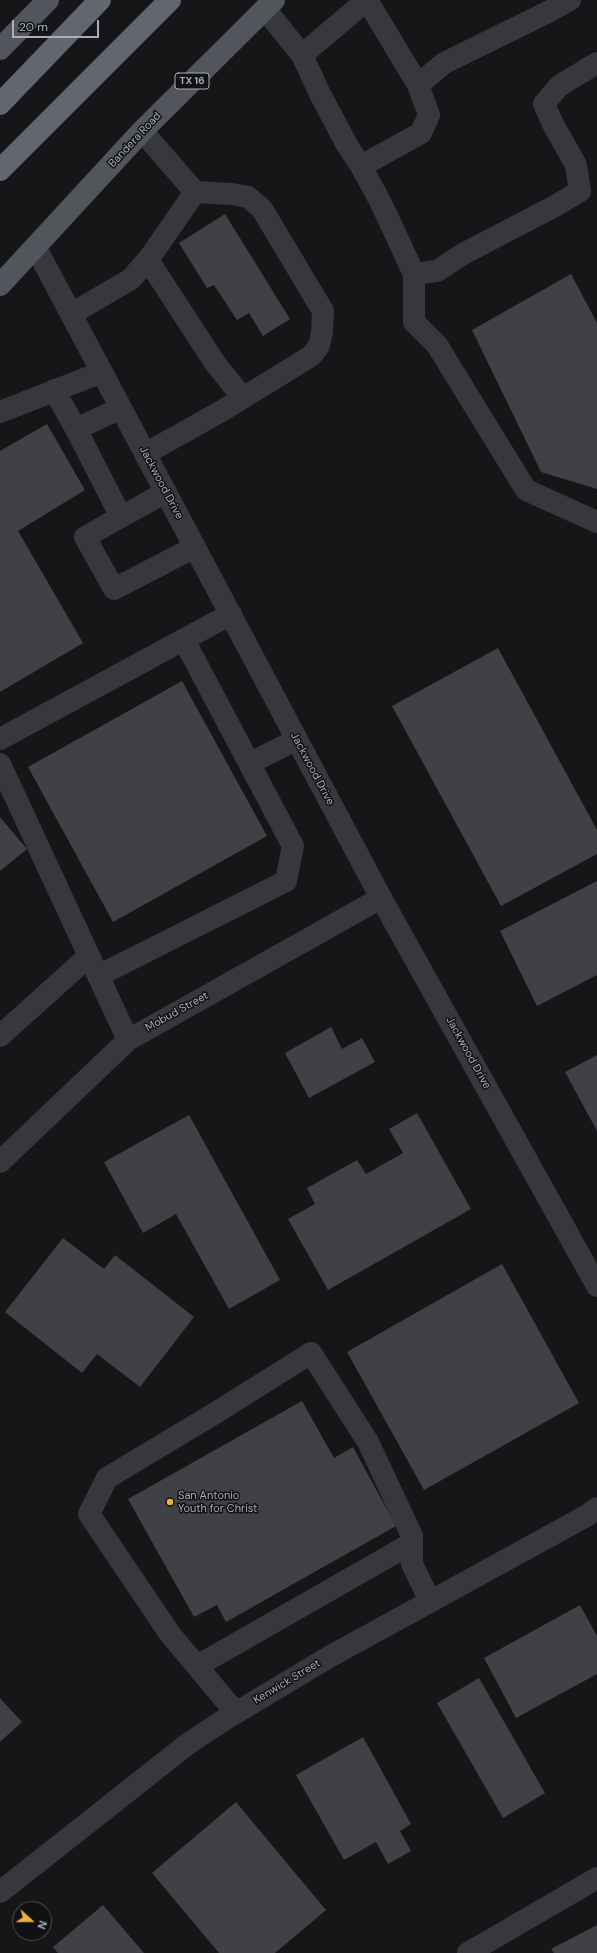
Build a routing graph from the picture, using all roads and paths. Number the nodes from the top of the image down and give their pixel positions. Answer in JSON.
{"nodes":[{"id":1,"x":48,"y":0,"type":"edge"},
{"id":2,"x":100,"y":0,"type":"edge"},
{"id":3,"x":170,"y":0,"type":"edge"},
{"id":4,"x":367,"y":0,"type":"edge"},
{"id":5,"x":570,"y":0,"type":"edge"},
{"id":6,"x":270,"y":5,"type":"edge"},
{"id":7,"x":0,"y":49,"type":"edge"},
{"id":8,"x":302,"y":54,"type":"junction"},
{"id":9,"x":597,"y":63,"type":"edge"},
{"id":10,"x":418,"y":85,"type":"junction"},
{"id":11,"x":0,"y":104,"type":"edge"},
{"id":12,"x":142,"y":131,"type":"junction"},
{"id":13,"x":361,"y":166,"type":"junction"},
{"id":14,"x":0,"y":170,"type":"edge"},
{"id":15,"x":589,"y":188,"type":"edge"},
{"id":16,"x":195,"y":192,"type":"junction"},
{"id":17,"x":36,"y":248,"type":"junction"},
{"id":18,"x":148,"y":260,"type":"junction"},
{"id":19,"x":414,"y":274,"type":"junction"},
{"id":20,"x":0,"y":285,"type":"edge"},
{"id":21,"x":71,"y":314,"type":"junction"},
{"id":22,"x":102,"y":372,"type":"junction"},
{"id":23,"x":54,"y":390,"type":"junction"},
{"id":24,"x":243,"y":398,"type":"junction"},
{"id":25,"x":121,"y":408,"type":"junction"},
{"id":26,"x":0,"y":412,"type":"edge"},
{"id":27,"x":76,"y":429,"type":"junction"},
{"id":28,"x":145,"y":454,"type":"junction"},
{"id":29,"x":166,"y":492,"type":"junction"},
{"id":30,"x":121,"y":517,"type":"junction"},
{"id":31,"x":597,"y":522,"type":"edge"},
{"id":32,"x":196,"y":547,"type":"junction"},
{"id":33,"x":231,"y":614,"type":"junction"},
{"id":34,"x":184,"y":640,"type":"junction"},
{"id":35,"x":0,"y":739,"type":"edge"},
{"id":36,"x":296,"y":740,"type":"junction"},
{"id":37,"x":0,"y":764,"type":"edge"},
{"id":38,"x":250,"y":764,"type":"junction"},
{"id":39,"x":381,"y":898,"type":"junction"},
{"id":40,"x":94,"y":966,"type":"junction"},
{"id":41,"x":0,"y":1036,"type":"edge"},
{"id":42,"x":128,"y":1040,"type":"junction"},
{"id":43,"x":2,"y":1156,"type":"edge"},
{"id":44,"x":597,"y":1286,"type":"edge"},
{"id":45,"x":597,"y":1508,"type":"edge"},
{"id":46,"x":412,"y":1543,"type":"junction"},
{"id":47,"x":430,"y":1601,"type":"junction"},
{"id":48,"x":197,"y":1666,"type":"junction"},
{"id":49,"x":236,"y":1713,"type":"junction"},
{"id":50,"x":597,"y":1878,"type":"edge"},
{"id":51,"x":0,"y":1892,"type":"edge"},
{"id":52,"x":468,"y":1953,"type":"edge"}],
"edges":[{"from":1,"to":7,"type":"main road"},
{"from":2,"to":11,"type":"highway"},
{"from":3,"to":14,"type":"highway"},
{"from":4,"to":8,"type":"street"},
{"from":4,"to":10,"type":"street"},
{"from":5,"to":10,"type":"street"},
{"from":6,"to":8,"type":"street"},
{"from":6,"to":12,"type":"main road","name":"Bandera Road","number":"TX 16"},
{"from":8,"to":13,"type":"street"},
{"from":9,"to":15,"type":"street"},
{"from":10,"to":13,"type":"street"},
{"from":12,"to":16,"type":"street"},
{"from":12,"to":17,"type":"main road","name":"Bandera Road","number":"TX 16"},
{"from":13,"to":19,"type":"street"},
{"from":15,"to":19,"type":"street"},
{"from":16,"to":18,"type":"street"},
{"from":16,"to":24,"type":"street"},
{"from":17,"to":20,"type":"main road","name":"Bandera Road","number":"TX 16"},
{"from":17,"to":21,"type":"street","name":"Jackwood Drive"},
{"from":18,"to":21,"type":"street"},
{"from":18,"to":24,"type":"street"},
{"from":19,"to":31,"type":"street"},
{"from":21,"to":22,"type":"street","name":"Jackwood Drive"},
{"from":22,"to":23,"type":"street"},
{"from":22,"to":25,"type":"street","name":"Jackwood Drive"},
{"from":23,"to":26,"type":"street"},
{"from":23,"to":27,"type":"street"},
{"from":24,"to":28,"type":"street"},
{"from":25,"to":27,"type":"street"},
{"from":25,"to":28,"type":"street","name":"Jackwood Drive"},
{"from":27,"to":30,"type":"street"},
{"from":28,"to":29,"type":"street","name":"Jackwood Drive"},
{"from":29,"to":30,"type":"street"},
{"from":29,"to":32,"type":"street","name":"Jackwood Drive"},
{"from":30,"to":32,"type":"street"},
{"from":32,"to":33,"type":"street","name":"Jackwood Drive"},
{"from":33,"to":34,"type":"street"},
{"from":33,"to":36,"type":"street","name":"Jackwood Drive"},
{"from":34,"to":35,"type":"street"},
{"from":34,"to":38,"type":"street"},
{"from":36,"to":38,"type":"street"},
{"from":36,"to":39,"type":"street","name":"Jackwood Drive"},
{"from":37,"to":40,"type":"street"},
{"from":38,"to":40,"type":"street"},
{"from":39,"to":42,"type":"street","name":"Mobud Street"},
{"from":39,"to":44,"type":"street","name":"Jackwood Drive"},
{"from":40,"to":41,"type":"street"},
{"from":40,"to":42,"type":"street"},
{"from":42,"to":43,"type":"street","name":"Mobud Street"},
{"from":45,"to":47,"type":"street","name":"Kenwick Street"},
{"from":46,"to":47,"type":"street"},
{"from":46,"to":48,"type":"street"},
{"from":46,"to":48,"type":"street"},
{"from":47,"to":49,"type":"street","name":"Kenwick Street"},
{"from":48,"to":49,"type":"street"},
{"from":49,"to":51,"type":"street","name":"Kenwick Street"},
{"from":50,"to":52,"type":"street"}]}
